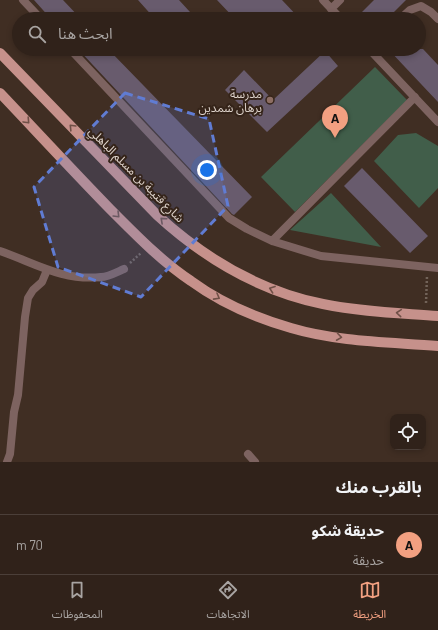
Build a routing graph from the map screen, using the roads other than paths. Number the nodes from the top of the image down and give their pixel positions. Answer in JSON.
{"nodes":[{"id":1,"x":24,"y":0,"type":"edge"},
{"id":2,"x":324,"y":0,"type":"edge"},
{"id":3,"x":340,"y":0,"type":"edge"},
{"id":4,"x":331,"y":9,"type":"junction"},
{"id":5,"x":35,"y":12,"type":"edge"},
{"id":6,"x":334,"y":12,"type":"edge"},
{"id":7,"x":408,"y":12,"type":"edge"},
{"id":8,"x":438,"y":19,"type":"edge"},
{"id":9,"x":0,"y":53,"type":"edge"},
{"id":10,"x":77,"y":56,"type":"edge"},
{"id":11,"x":376,"y":56,"type":"edge"},
{"id":12,"x":0,"y":93,"type":"edge"},
{"id":13,"x":415,"y":97,"type":"junction"},
{"id":14,"x":438,"y":122,"type":"edge"},
{"id":15,"x":272,"y":241,"type":"junction"},
{"id":16,"x":0,"y":251,"type":"edge"},
{"id":17,"x":438,"y":268,"type":"edge"},
{"id":18,"x":124,"y":269,"type":"road end"},
{"id":19,"x":47,"y":270,"type":"junction"},
{"id":20,"x":438,"y":316,"type":"edge"},
{"id":21,"x":438,"y":346,"type":"edge"},
{"id":22,"x":248,"y":454,"type":"dead end"},
{"id":23,"x":7,"y":462,"type":"edge"},
{"id":24,"x":255,"y":462,"type":"edge"}],
"edges":[{"from":1,"to":5,"type":"street"},
{"from":2,"to":4,"type":"street"},
{"from":3,"to":4,"type":"street"},
{"from":4,"to":6,"type":"street"},
{"from":7,"to":8,"type":"street"},
{"from":20,"to":9,"type":"main road","name":"شارع قتيبة بن مسلم الباهلي","one_way":true},
{"from":10,"to":15,"type":"street"},
{"from":11,"to":13,"type":"street"},
{"from":12,"to":21,"type":"main road","one_way":true},
{"from":13,"to":14,"type":"street"},
{"from":13,"to":15,"type":"street"},
{"from":15,"to":17,"type":"street"},
{"from":16,"to":19,"type":"street"},
{"from":18,"to":19,"type":"street"},
{"from":19,"to":23,"type":"street"},
{"from":22,"to":24,"type":"street"}]}
